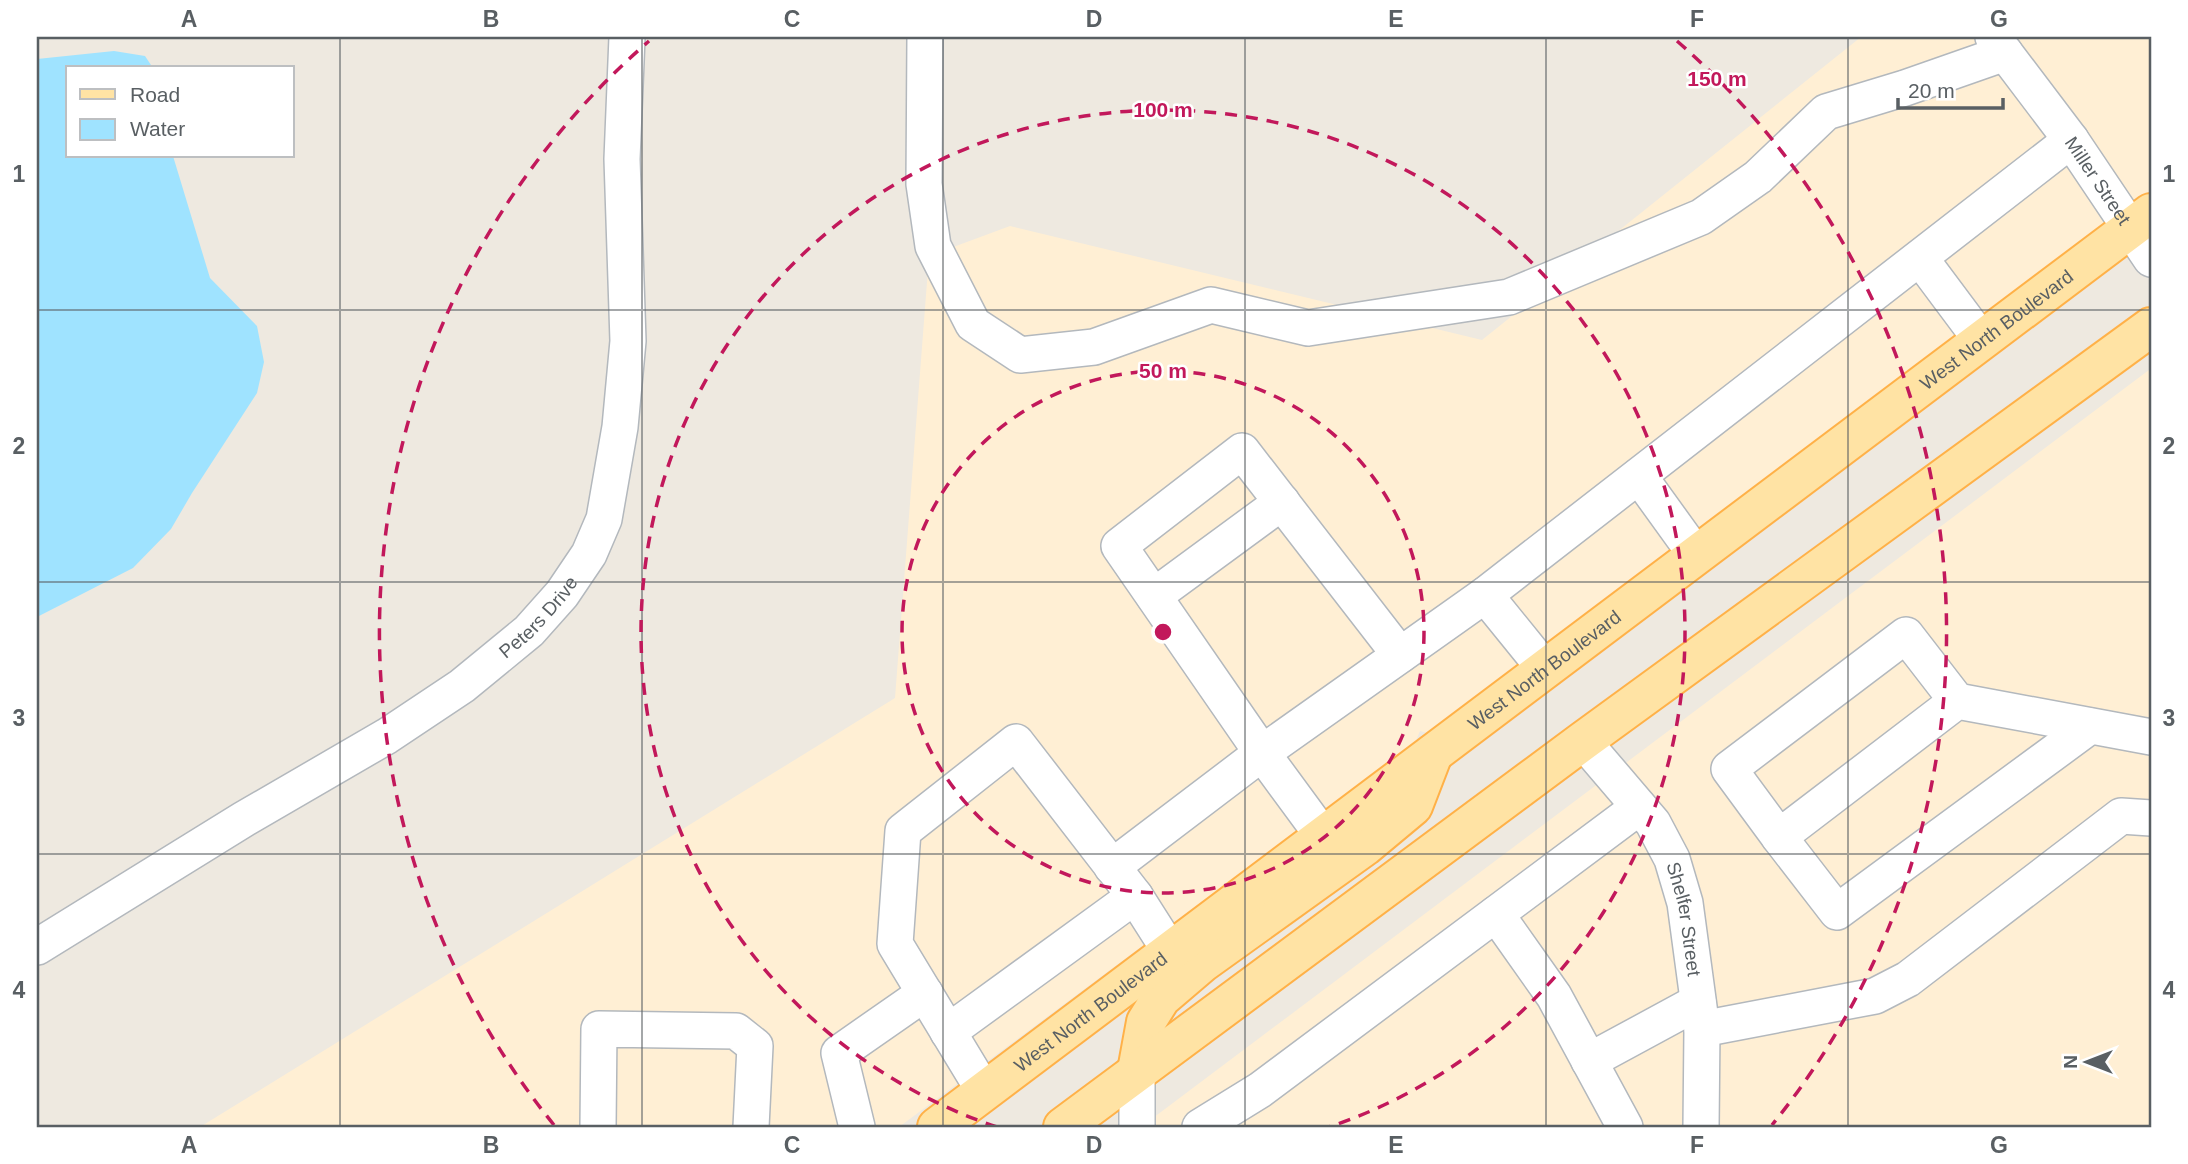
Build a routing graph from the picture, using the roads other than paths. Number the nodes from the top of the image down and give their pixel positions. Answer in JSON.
{"nodes":[{"id":1,"x":626,"y":37,"type":"edge"},
{"id":2,"x":925,"y":37,"type":"edge"},
{"id":3,"x":1999,"y":45,"type":"edge"},
{"id":4,"x":2071,"y":140,"type":"junction"},
{"id":5,"x":2145,"y":233,"type":"edge"},
{"id":6,"x":1920,"y":258,"type":"junction"},
{"id":7,"x":2151,"y":327,"type":"edge"},
{"id":8,"x":1982,"y":341,"type":"junction"},
{"id":9,"x":1639,"y":476,"type":"junction"},
{"id":10,"x":1282,"y":502,"type":"junction"},
{"id":11,"x":1696,"y":555,"type":"junction"},
{"id":12,"x":1485,"y":595,"type":"junction"},
{"id":13,"x":1154,"y":596,"type":"junction"},
{"id":14,"x":1400,"y":655,"type":"junction"},
{"id":15,"x":1545,"y":669,"type":"junction"},
{"id":16,"x":1956,"y":701,"type":"junction"},
{"id":17,"x":2090,"y":726,"type":"junction"},
{"id":18,"x":2151,"y":737,"type":"edge"},
{"id":19,"x":1583,"y":741,"type":"junction"},
{"id":20,"x":1262,"y":752,"type":"junction"},
{"id":21,"x":1433,"y":754,"type":"junction"},
{"id":22,"x":1639,"y":807,"type":"junction"},
{"id":23,"x":2151,"y":818,"type":"edge"},
{"id":24,"x":1323,"y":836,"type":"junction"},
{"id":25,"x":1779,"y":837,"type":"junction"},
{"id":26,"x":1112,"y":867,"type":"junction"},
{"id":27,"x":1135,"y":896,"type":"junction"},
{"id":28,"x":1496,"y":914,"type":"junction"},
{"id":29,"x":37,"y":947,"type":"edge"},
{"id":30,"x":1170,"y":951,"type":"junction"},
{"id":31,"x":925,"y":993,"type":"junction"},
{"id":32,"x":1700,"y":1015,"type":"junction"},
{"id":33,"x":948,"y":1032,"type":"junction"},
{"id":34,"x":1589,"y":1061,"type":"junction"},
{"id":35,"x":1136,"y":1071,"type":"junction"},
{"id":36,"x":984,"y":1091,"type":"junction"},
{"id":37,"x":598,"y":1127,"type":"edge"},
{"id":38,"x":751,"y":1127,"type":"edge"},
{"id":39,"x":857,"y":1127,"type":"edge"},
{"id":40,"x":937,"y":1127,"type":"edge"},
{"id":41,"x":1063,"y":1127,"type":"edge"},
{"id":42,"x":1136,"y":1127,"type":"edge"},
{"id":43,"x":1200,"y":1127,"type":"edge"},
{"id":44,"x":1625,"y":1127,"type":"edge"},
{"id":45,"x":1702,"y":1127,"type":"edge"}],
"edges":[{"from":1,"to":29,"type":"street","name":"Peters Drive"},
{"from":2,"to":3,"type":"street"},
{"from":3,"to":4,"type":"street","name":"Miller Street"},
{"from":4,"to":5,"type":"street","name":"Miller Street"},
{"from":4,"to":6,"type":"street"},
{"from":5,"to":8,"type":"main road","name":"West North Boulevard"},
{"from":6,"to":8,"type":"street"},
{"from":6,"to":9,"type":"street"},
{"from":7,"to":19,"type":"main road"},
{"from":8,"to":11,"type":"main road","name":"West North Boulevard"},
{"from":9,"to":11,"type":"street"},
{"from":9,"to":12,"type":"street"},
{"from":10,"to":13,"type":"street"},
{"from":10,"to":13,"type":"street"},
{"from":10,"to":14,"type":"street"},
{"from":11,"to":15,"type":"main road","name":"West North Boulevard"},
{"from":12,"to":14,"type":"street"},
{"from":12,"to":15,"type":"street"},
{"from":13,"to":20,"type":"street"},
{"from":14,"to":20,"type":"street"},
{"from":15,"to":21,"type":"main road","name":"West North Boulevard"},
{"from":16,"to":17,"type":"street"},
{"from":16,"to":25,"type":"street"},
{"from":16,"to":25,"type":"street"},
{"from":17,"to":18,"type":"street"},
{"from":17,"to":25,"type":"street"},
{"from":19,"to":22,"type":"street","name":"Shelfer Street"},
{"from":19,"to":35,"type":"main road"},
{"from":20,"to":24,"type":"street"},
{"from":20,"to":26,"type":"street"},
{"from":21,"to":24,"type":"main road","name":"West North Boulevard"},
{"from":21,"to":35,"type":"main road"},
{"from":22,"to":28,"type":"street"},
{"from":22,"to":32,"type":"street","name":"Shelfer Street"},
{"from":23,"to":32,"type":"street"},
{"from":24,"to":30,"type":"main road","name":"West North Boulevard"},
{"from":26,"to":27,"type":"street"},
{"from":26,"to":31,"type":"street"},
{"from":27,"to":30,"type":"street"},
{"from":27,"to":33,"type":"street"},
{"from":28,"to":34,"type":"street"},
{"from":28,"to":43,"type":"street"},
{"from":30,"to":36,"type":"main road","name":"West North Boulevard"},
{"from":31,"to":33,"type":"street"},
{"from":31,"to":39,"type":"street"},
{"from":32,"to":34,"type":"street"},
{"from":32,"to":45,"type":"street","name":"Shelfer Street"},
{"from":33,"to":36,"type":"street"},
{"from":34,"to":44,"type":"street"},
{"from":35,"to":41,"type":"main road"},
{"from":35,"to":42,"type":"street"},
{"from":36,"to":40,"type":"main road","name":"West North Boulevard"},
{"from":37,"to":38,"type":"street"}]}
